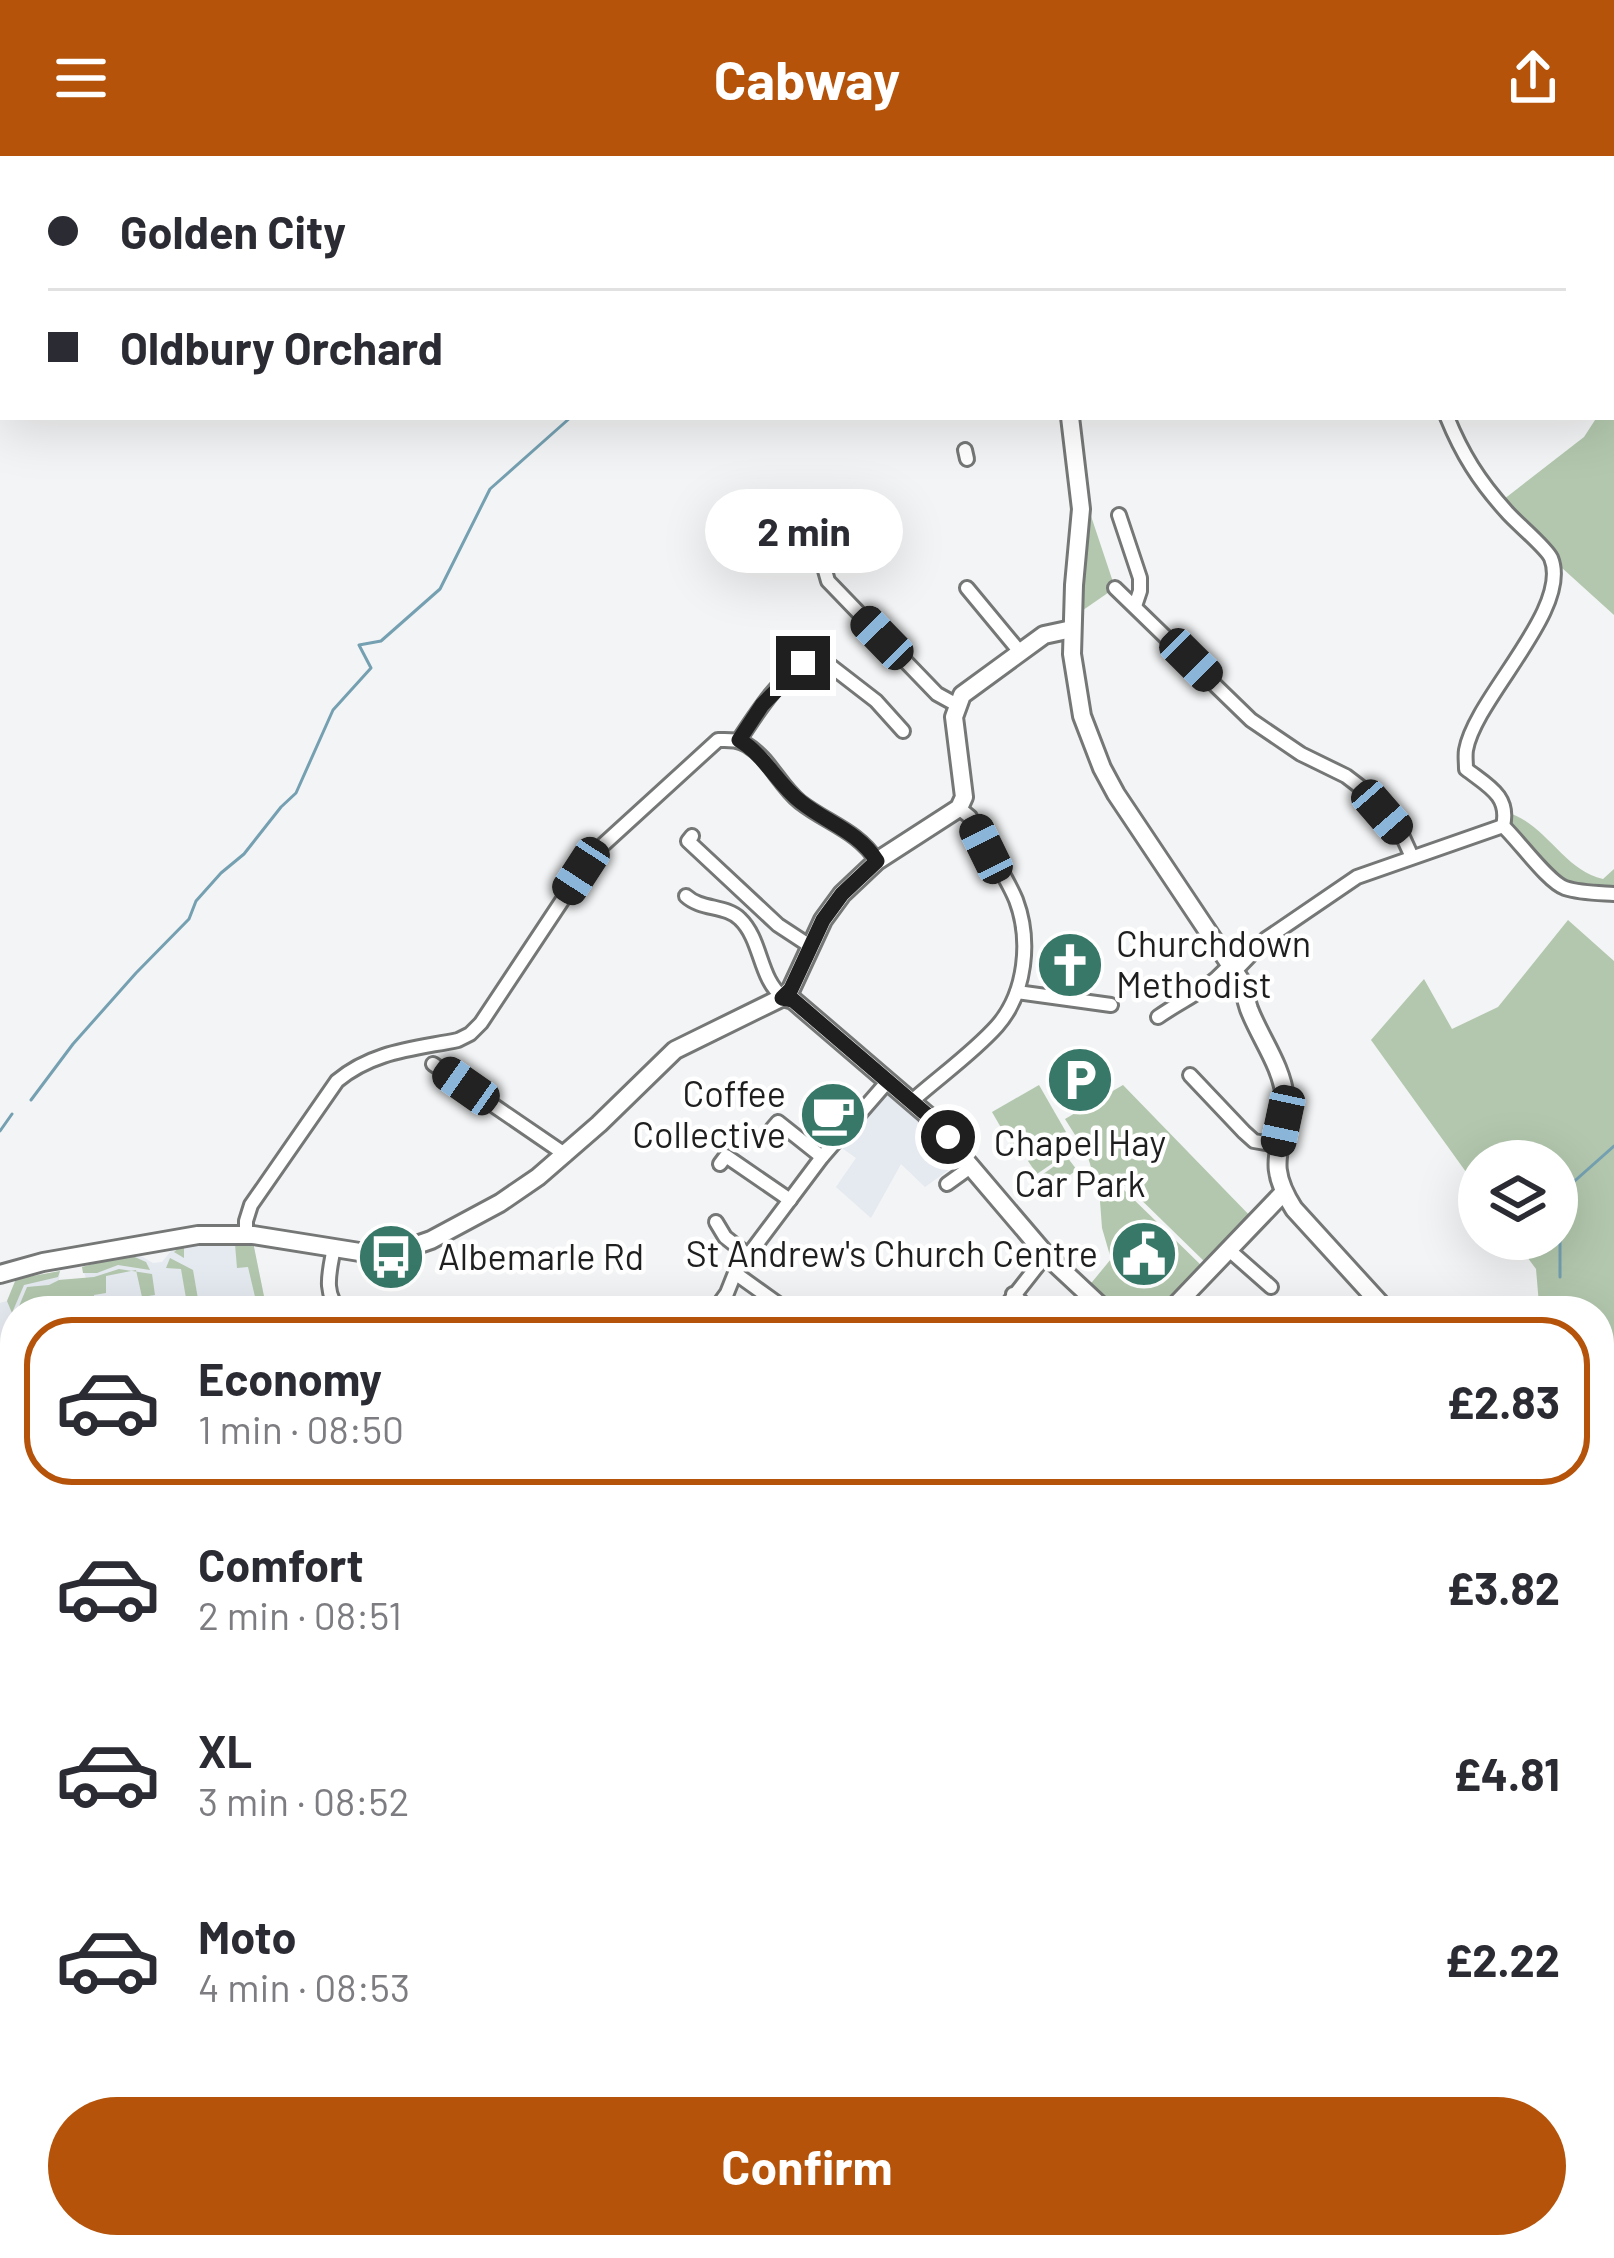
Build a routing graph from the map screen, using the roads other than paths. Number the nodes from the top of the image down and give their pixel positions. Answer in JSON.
{"nodes":[{"id":1,"x":1070,"y":420,"type":"edge"},
{"id":2,"x":1449,"y":420,"type":"edge"},
{"id":3,"x":1119,"y":515,"type":"dead end"},
{"id":4,"x":826,"y":574,"type":"dead end"},
{"id":5,"x":967,"y":588,"type":"dead end"},
{"id":6,"x":1115,"y":588,"type":"dead end"},
{"id":7,"x":1135,"y":607,"type":"junction"},
{"id":8,"x":1072,"y":629,"type":"junction"},
{"id":9,"x":1020,"y":652,"type":"junction"},
{"id":10,"x":957,"y":705,"type":"junction"},
{"id":11,"x":902,"y":724,"type":"dead end"},
{"id":12,"x":739,"y":740,"type":"junction"},
{"id":13,"x":959,"y":808,"type":"junction"},
{"id":14,"x":1503,"y":826,"type":"junction"},
{"id":15,"x":692,"y":836,"type":"dead end"},
{"id":16,"x":1412,"y":857,"type":"junction"},
{"id":17,"x":877,"y":861,"type":"junction"},
{"id":18,"x":1614,"y":895,"type":"edge"},
{"id":19,"x":691,"y":903,"type":"dead end"},
{"id":20,"x":810,"y":946,"type":"junction"},
{"id":21,"x":1236,"y":970,"type":"junction"},
{"id":22,"x":1017,"y":992,"type":"junction"},
{"id":23,"x":782,"y":998,"type":"junction"},
{"id":24,"x":1111,"y":1005,"type":"dead end"},
{"id":25,"x":1158,"y":1017,"type":"dead end"},
{"id":26,"x":434,"y":1064,"type":"dead end"},
{"id":27,"x":1190,"y":1075,"type":"dead end"},
{"id":28,"x":888,"y":1081,"type":"junction"},
{"id":29,"x":912,"y":1101,"type":"junction"},
{"id":30,"x":778,"y":1122,"type":"dead end"},
{"id":31,"x":1277,"y":1145,"type":"junction"},
{"id":32,"x":566,"y":1154,"type":"junction"},
{"id":33,"x":726,"y":1157,"type":"dead end"},
{"id":34,"x":822,"y":1157,"type":"junction"},
{"id":35,"x":972,"y":1166,"type":"junction"},
{"id":36,"x":947,"y":1184,"type":"dead end"},
{"id":37,"x":1283,"y":1192,"type":"junction"},
{"id":38,"x":790,"y":1201,"type":"junction"},
{"id":39,"x":716,"y":1222,"type":"dead end"},
{"id":40,"x":246,"y":1234,"type":"junction"},
{"id":41,"x":334,"y":1247,"type":"junction"},
{"id":42,"x":1229,"y":1250,"type":"junction"},
{"id":43,"x":749,"y":1256,"type":"junction"},
{"id":44,"x":1046,"y":1256,"type":"junction"},
{"id":45,"x":735,"y":1273,"type":"junction"},
{"id":46,"x":0,"y":1274,"type":"edge"},
{"id":47,"x":1269,"y":1280,"type":"dead end"},
{"id":48,"x":1013,"y":1294,"type":"edge"},
{"id":49,"x":330,"y":1296,"type":"edge"},
{"id":50,"x":726,"y":1296,"type":"edge"},
{"id":51,"x":767,"y":1296,"type":"edge"},
{"id":52,"x":1090,"y":1296,"type":"edge"},
{"id":53,"x":1190,"y":1296,"type":"edge"},
{"id":54,"x":1373,"y":1296,"type":"edge"}],
"edges":[{"from":1,"to":8,"type":"street"},
{"from":2,"to":14,"type":"street"},
{"from":3,"to":7,"type":"street"},
{"from":4,"to":10,"type":"street"},
{"from":5,"to":9,"type":"street"},
{"from":6,"to":7,"type":"street"},
{"from":7,"to":16,"type":"street"},
{"from":8,"to":9,"type":"street"},
{"from":8,"to":21,"type":"street"},
{"from":9,"to":10,"type":"street"},
{"from":10,"to":13,"type":"street"},
{"from":11,"to":12,"type":"street"},
{"from":12,"to":17,"type":"street"},
{"from":12,"to":40,"type":"street"},
{"from":13,"to":17,"type":"street"},
{"from":13,"to":22,"type":"street"},
{"from":14,"to":16,"type":"street"},
{"from":14,"to":18,"type":"street"},
{"from":15,"to":20,"type":"street"},
{"from":16,"to":21,"type":"street"},
{"from":17,"to":20,"type":"street"},
{"from":19,"to":23,"type":"street"},
{"from":20,"to":23,"type":"street"},
{"from":21,"to":25,"type":"street"},
{"from":21,"to":31,"type":"street"},
{"from":22,"to":24,"type":"street"},
{"from":22,"to":29,"type":"street"},
{"from":23,"to":28,"type":"street"},
{"from":23,"to":32,"type":"street"},
{"from":26,"to":32,"type":"street"},
{"from":27,"to":31,"type":"street"},
{"from":28,"to":29,"type":"street"},
{"from":28,"to":34,"type":"street"},
{"from":29,"to":35,"type":"street"},
{"from":30,"to":34,"type":"street"},
{"from":31,"to":37,"type":"street"},
{"from":32,"to":41,"type":"street"},
{"from":33,"to":38,"type":"street"},
{"from":34,"to":38,"type":"street"},
{"from":35,"to":36,"type":"street"},
{"from":35,"to":44,"type":"street"},
{"from":37,"to":42,"type":"street"},
{"from":37,"to":54,"type":"street"},
{"from":38,"to":43,"type":"street"},
{"from":39,"to":43,"type":"street"},
{"from":40,"to":41,"type":"street"},
{"from":40,"to":46,"type":"street"},
{"from":41,"to":49,"type":"street"},
{"from":42,"to":47,"type":"street"},
{"from":42,"to":53,"type":"street"},
{"from":43,"to":45,"type":"street"},
{"from":44,"to":48,"type":"street"},
{"from":44,"to":52,"type":"street"},
{"from":45,"to":50,"type":"street"},
{"from":45,"to":51,"type":"street"}]}
